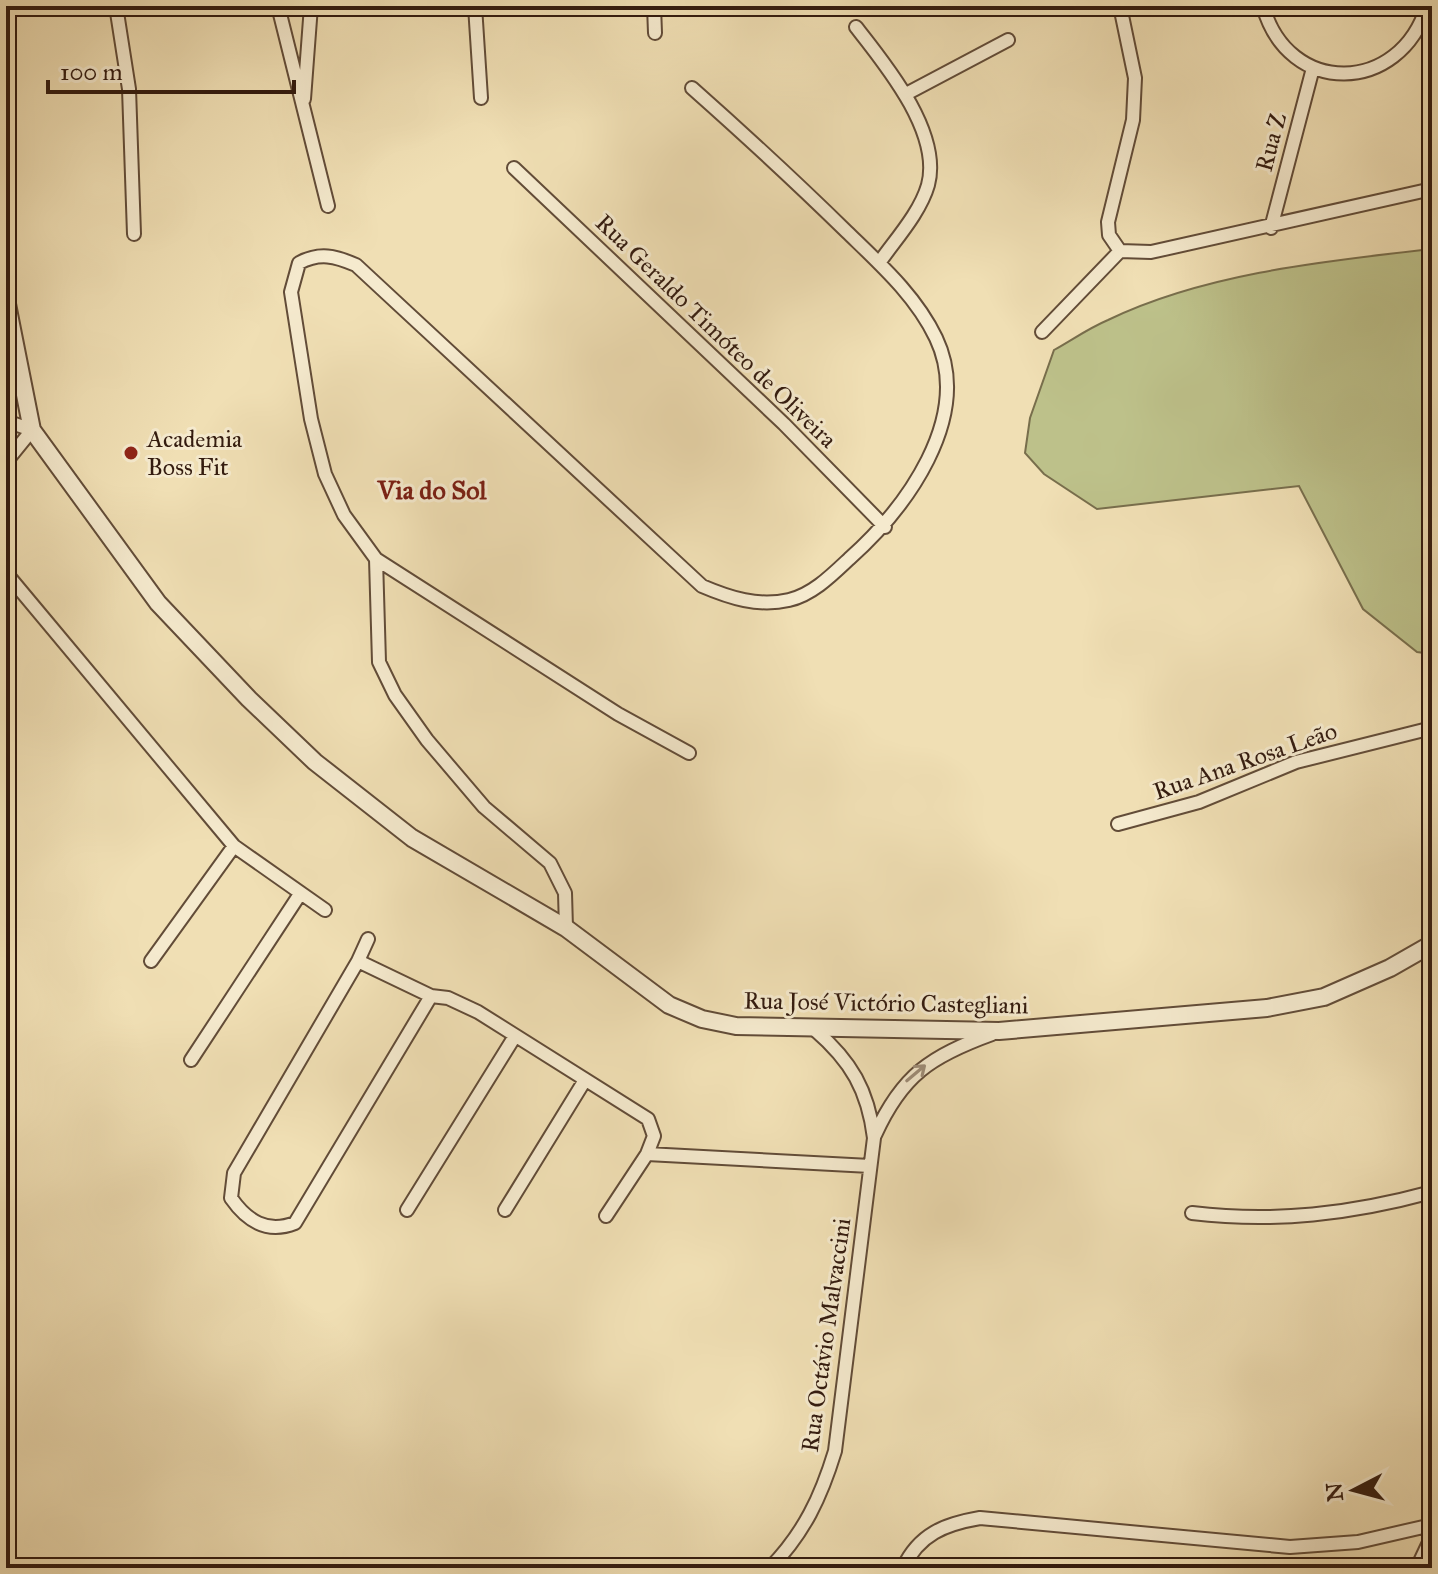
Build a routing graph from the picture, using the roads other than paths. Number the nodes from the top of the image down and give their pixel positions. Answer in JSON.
{"nodes":[{"id":1,"x":116,"y":6,"type":"edge"},
{"id":2,"x":278,"y":6,"type":"edge"},
{"id":3,"x":311,"y":6,"type":"edge"},
{"id":4,"x":475,"y":6,"type":"edge"},
{"id":5,"x":654,"y":6,"type":"edge"},
{"id":6,"x":1120,"y":6,"type":"edge"},
{"id":7,"x":1263,"y":6,"type":"edge"},
{"id":8,"x":1427,"y":6,"type":"edge"},
{"id":9,"x":856,"y":27,"type":"dead end"},
{"id":10,"x":655,"y":33,"type":"dead end"},
{"id":11,"x":1008,"y":40,"type":"dead end"},
{"id":12,"x":1313,"y":68,"type":"junction"},
{"id":13,"x":692,"y":88,"type":"dead end"},
{"id":14,"x":906,"y":94,"type":"junction"},
{"id":15,"x":481,"y":98,"type":"dead end"},
{"id":16,"x":304,"y":110,"type":"junction"},
{"id":17,"x":514,"y":168,"type":"dead end"},
{"id":18,"x":1432,"y":189,"type":"edge"},
{"id":19,"x":328,"y":206,"type":"dead end"},
{"id":20,"x":1271,"y":228,"type":"junction"},
{"id":21,"x":134,"y":234,"type":"dead end"},
{"id":22,"x":1120,"y":251,"type":"junction"},
{"id":23,"x":879,"y":263,"type":"junction"},
{"id":24,"x":6,"y":299,"type":"edge"},
{"id":25,"x":1042,"y":332,"type":"dead end"},
{"id":26,"x":6,"y":421,"type":"edge"},
{"id":27,"x":32,"y":430,"type":"junction"},
{"id":28,"x":6,"y":462,"type":"edge"},
{"id":29,"x":885,"y":527,"type":"junction"},
{"id":30,"x":376,"y":559,"type":"junction"},
{"id":31,"x":6,"y":573,"type":"edge"},
{"id":32,"x":1432,"y":728,"type":"edge"},
{"id":33,"x":689,"y":753,"type":"dead end"},
{"id":34,"x":1118,"y":824,"type":"dead end"},
{"id":35,"x":234,"y":846,"type":"junction"},
{"id":36,"x":300,"y":894,"type":"junction"},
{"id":37,"x":325,"y":910,"type":"dead end"},
{"id":38,"x":566,"y":928,"type":"junction"},
{"id":39,"x":368,"y":939,"type":"dead end"},
{"id":40,"x":1432,"y":944,"type":"edge"},
{"id":41,"x":151,"y":961,"type":"dead end"},
{"id":42,"x":358,"y":961,"type":"junction"},
{"id":43,"x":431,"y":996,"type":"junction"},
{"id":44,"x":815,"y":1030,"type":"junction"},
{"id":45,"x":999,"y":1031,"type":"junction"},
{"id":46,"x":515,"y":1036,"type":"junction"},
{"id":47,"x":191,"y":1060,"type":"dead end"},
{"id":48,"x":585,"y":1080,"type":"junction"},
{"id":49,"x":874,"y":1138,"type":"junction"},
{"id":50,"x":647,"y":1154,"type":"junction"},
{"id":51,"x":870,"y":1166,"type":"junction"},
{"id":52,"x":1432,"y":1192,"type":"edge"},
{"id":53,"x":407,"y":1210,"type":"dead end"},
{"id":54,"x":505,"y":1210,"type":"dead end"},
{"id":55,"x":1192,"y":1213,"type":"dead end"},
{"id":56,"x":606,"y":1216,"type":"dead end"},
{"id":57,"x":1432,"y":1525,"type":"edge"},
{"id":58,"x":1432,"y":1536,"type":"edge"},
{"id":59,"x":770,"y":1568,"type":"edge"},
{"id":60,"x":903,"y":1568,"type":"edge"},
{"id":61,"x":1417,"y":1568,"type":"edge"}],
"edges":[{"from":1,"to":21,"type":"street"},
{"from":2,"to":16,"type":"street"},
{"from":3,"to":16,"type":"street"},
{"from":4,"to":15,"type":"street"},
{"from":5,"to":10,"type":"street"},
{"from":6,"to":22,"type":"street"},
{"from":7,"to":12,"type":"street"},
{"from":8,"to":12,"type":"street"},
{"from":9,"to":14,"type":"street"},
{"from":11,"to":14,"type":"street"},
{"from":12,"to":20,"type":"street","name":"Rua Z"},
{"from":13,"to":23,"type":"street"},
{"from":14,"to":23,"type":"street"},
{"from":16,"to":19,"type":"street"},
{"from":17,"to":29,"type":"street","name":"Rua Geraldo Timóteo de Oliveira"},
{"from":18,"to":20,"type":"street"},
{"from":20,"to":22,"type":"street"},
{"from":22,"to":25,"type":"street"},
{"from":23,"to":29,"type":"street"},
{"from":24,"to":27,"type":"street"},
{"from":26,"to":27,"type":"street"},
{"from":27,"to":28,"type":"street"},
{"from":27,"to":38,"type":"street","name":"Rua José Victório Castegliani"},
{"from":29,"to":30,"type":"street"},
{"from":30,"to":33,"type":"street"},
{"from":30,"to":38,"type":"street"},
{"from":31,"to":35,"type":"street"},
{"from":32,"to":34,"type":"street","name":"Rua Ana Rosa Leão"},
{"from":35,"to":36,"type":"street"},
{"from":35,"to":41,"type":"street"},
{"from":36,"to":37,"type":"street"},
{"from":36,"to":47,"type":"street"},
{"from":38,"to":44,"type":"street","name":"Rua José Victório Castegliani"},
{"from":39,"to":42,"type":"street"},
{"from":40,"to":45,"type":"street","name":"Rua José Victório Castegliani"},
{"from":42,"to":43,"type":"street"},
{"from":42,"to":43,"type":"street"},
{"from":43,"to":46,"type":"street"},
{"from":44,"to":45,"type":"street","name":"Rua José Victório Castegliani"},
{"from":44,"to":49,"type":"street","name":"Rua Octávio Malvaccini"},
{"from":49,"to":45,"type":"street","name":"Rua Octávio Malvaccini","one_way":true},
{"from":46,"to":48,"type":"street"},
{"from":46,"to":53,"type":"street"},
{"from":48,"to":50,"type":"street"},
{"from":48,"to":54,"type":"street"},
{"from":49,"to":51,"type":"street","name":"Rua Octávio Malvaccini"},
{"from":50,"to":51,"type":"street"},
{"from":50,"to":56,"type":"street"},
{"from":51,"to":59,"type":"street","name":"Rua Octávio Malvaccini"},
{"from":52,"to":55,"type":"street"},
{"from":57,"to":60,"type":"street"},
{"from":58,"to":61,"type":"street"}]}
